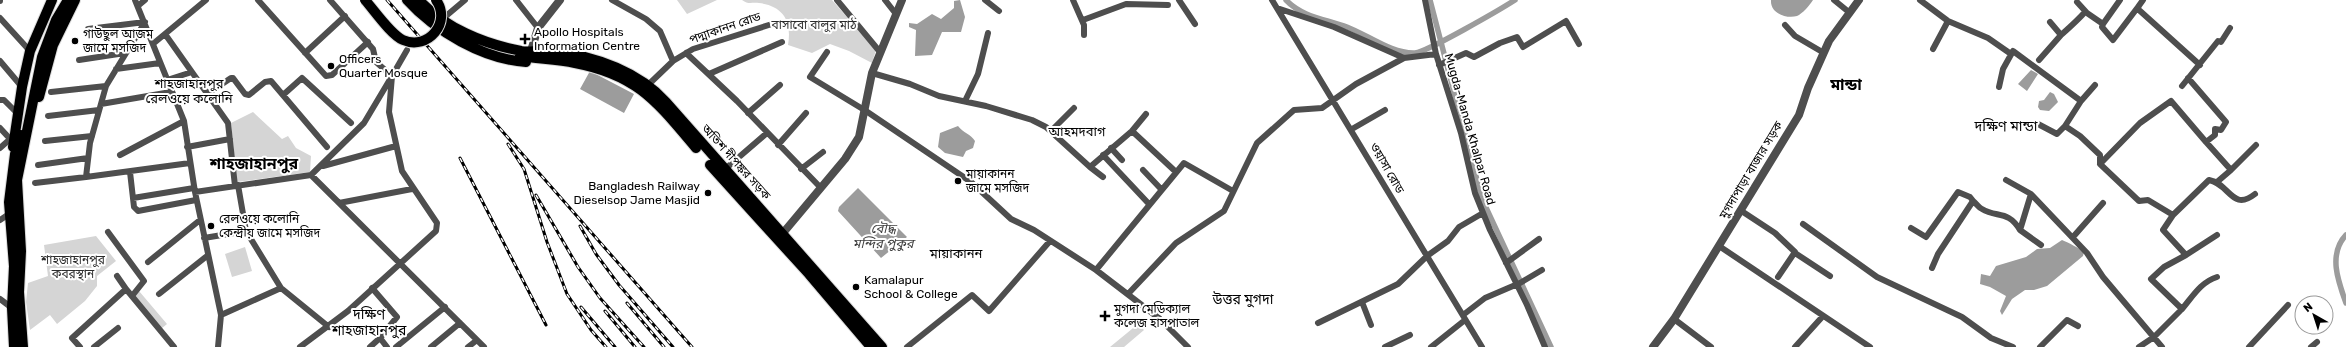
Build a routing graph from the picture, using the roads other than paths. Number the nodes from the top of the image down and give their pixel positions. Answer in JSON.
{"nodes":[{"id":1,"x":53,"y":0,"type":"edge"},
{"id":2,"x":68,"y":0,"type":"edge"},
{"id":3,"x":76,"y":0,"type":"edge"},
{"id":4,"x":146,"y":0,"type":"edge"},
{"id":5,"x":206,"y":0,"type":"edge"},
{"id":6,"x":258,"y":0,"type":"edge"},
{"id":7,"x":330,"y":0,"type":"edge"},
{"id":8,"x":365,"y":0,"type":"edge"},
{"id":9,"x":407,"y":0,"type":"edge"},
{"id":10,"x":413,"y":0,"type":"edge"},
{"id":11,"x":419,"y":0,"type":"edge"},
{"id":12,"x":427,"y":0,"type":"edge"},
{"id":13,"x":436,"y":0,"type":"edge"},
{"id":14,"x":465,"y":0,"type":"edge"},
{"id":15,"x":516,"y":0,"type":"edge"},
{"id":16,"x":560,"y":0,"type":"edge"},
{"id":17,"x":612,"y":0,"type":"edge"},
{"id":18,"x":837,"y":0,"type":"edge"},
{"id":19,"x":884,"y":0,"type":"edge"},
{"id":20,"x":902,"y":0,"type":"edge"},
{"id":21,"x":985,"y":0,"type":"edge"},
{"id":22,"x":1073,"y":0,"type":"edge"},
{"id":23,"x":1179,"y":0,"type":"edge"},
{"id":24,"x":1272,"y":0,"type":"edge"},
{"id":25,"x":1425,"y":0,"type":"edge"},
{"id":26,"x":1834,"y":0,"type":"edge"},
{"id":27,"x":1859,"y":0,"type":"edge"},
{"id":28,"x":1920,"y":0,"type":"edge"},
{"id":29,"x":2120,"y":0,"type":"edge"},
{"id":30,"x":2143,"y":0,"type":"edge"},
{"id":31,"x":2077,"y":2,"type":"dead end"},
{"id":32,"x":137,"y":3,"type":"edge"},
{"id":33,"x":1168,"y":5,"type":"dead end"},
{"id":34,"x":2138,"y":7,"type":"junction"},
{"id":35,"x":1277,"y":8,"type":"junction"},
{"id":36,"x":999,"y":11,"type":"dead end"},
{"id":37,"x":2085,"y":12,"type":"junction"},
{"id":38,"x":1850,"y":13,"type":"junction"},
{"id":39,"x":896,"y":14,"type":"junction"},
{"id":40,"x":345,"y":16,"type":"junction"},
{"id":41,"x":446,"y":16,"type":"junction"},
{"id":42,"x":0,"y":18,"type":"edge"},
{"id":43,"x":1082,"y":20,"type":"junction"},
{"id":44,"x":1948,"y":21,"type":"junction"},
{"id":45,"x":145,"y":22,"type":"junction"},
{"id":46,"x":2050,"y":22,"type":"dead end"},
{"id":47,"x":772,"y":24,"type":"dead end"},
{"id":48,"x":1195,"y":24,"type":"dead end"},
{"id":49,"x":1785,"y":24,"type":"dead end"},
{"id":50,"x":2103,"y":24,"type":"junction"},
{"id":51,"x":538,"y":28,"type":"junction"},
{"id":52,"x":2230,"y":28,"type":"dead end"},
{"id":53,"x":88,"y":29,"type":"dead end"},
{"id":54,"x":988,"y":33,"type":"dead end"},
{"id":55,"x":165,"y":34,"type":"junction"},
{"id":56,"x":1084,"y":35,"type":"dead end"},
{"id":57,"x":2061,"y":35,"type":"junction"},
{"id":58,"x":368,"y":42,"type":"junction"},
{"id":59,"x":782,"y":42,"type":"dead end"},
{"id":60,"x":154,"y":43,"type":"junction"},
{"id":61,"x":1579,"y":44,"type":"dead end"},
{"id":62,"x":1933,"y":49,"type":"dead end"},
{"id":63,"x":407,"y":50,"type":"dead end"},
{"id":64,"x":30,"y":51,"type":"junction"},
{"id":65,"x":305,"y":52,"type":"junction"},
{"id":66,"x":534,"y":52,"type":"junction"},
{"id":67,"x":827,"y":52,"type":"dead end"},
{"id":68,"x":880,"y":52,"type":"junction"},
{"id":69,"x":125,"y":53,"type":"junction"},
{"id":70,"x":686,"y":53,"type":"junction"},
{"id":71,"x":1824,"y":53,"type":"junction"},
{"id":72,"x":1436,"y":54,"type":"junction"},
{"id":73,"x":2011,"y":54,"type":"junction"},
{"id":74,"x":1404,"y":58,"type":"junction"},
{"id":75,"x":79,"y":60,"type":"dead end"},
{"id":76,"x":2040,"y":60,"type":"dead end"},
{"id":77,"x":0,"y":61,"type":"edge"},
{"id":78,"x":673,"y":61,"type":"junction"},
{"id":79,"x":160,"y":63,"type":"junction"},
{"id":80,"x":1440,"y":65,"type":"junction"},
{"id":81,"x":2200,"y":65,"type":"junction"},
{"id":82,"x":116,"y":69,"type":"junction"},
{"id":83,"x":192,"y":72,"type":"junction"},
{"id":84,"x":872,"y":73,"type":"junction"},
{"id":85,"x":710,"y":74,"type":"junction"},
{"id":86,"x":392,"y":76,"type":"junction"},
{"id":87,"x":2188,"y":78,"type":"junction"},
{"id":88,"x":167,"y":80,"type":"junction"},
{"id":89,"x":780,"y":85,"type":"dead end"},
{"id":90,"x":2095,"y":85,"type":"dead end"},
{"id":91,"x":106,"y":86,"type":"junction"},
{"id":92,"x":2000,"y":86,"type":"dead end"},
{"id":93,"x":2182,"y":86,"type":"dead end"},
{"id":94,"x":22,"y":88,"type":"junction"},
{"id":95,"x":646,"y":88,"type":"junction"},
{"id":96,"x":51,"y":92,"type":"dead end"},
{"id":97,"x":171,"y":92,"type":"junction"},
{"id":98,"x":208,"y":94,"type":"junction"},
{"id":99,"x":282,"y":95,"type":"junction"},
{"id":100,"x":0,"y":100,"type":"edge"},
{"id":101,"x":1334,"y":101,"type":"junction"},
{"id":102,"x":2081,"y":101,"type":"junction"},
{"id":103,"x":965,"y":102,"type":"junction"},
{"id":104,"x":100,"y":107,"type":"junction"},
{"id":105,"x":1074,"y":108,"type":"dead end"},
{"id":106,"x":1385,"y":110,"type":"dead end"},
{"id":107,"x":866,"y":111,"type":"junction"},
{"id":108,"x":748,"y":113,"type":"junction"},
{"id":109,"x":806,"y":113,"type":"dead end"},
{"id":110,"x":18,"y":114,"type":"junction"},
{"id":111,"x":1146,"y":114,"type":"dead end"},
{"id":112,"x":48,"y":116,"type":"dead end"},
{"id":113,"x":184,"y":121,"type":"junction"},
{"id":114,"x":351,"y":123,"type":"dead end"},
{"id":115,"x":2038,"y":124,"type":"dead end"},
{"id":116,"x":2065,"y":126,"type":"junction"},
{"id":117,"x":0,"y":128,"type":"edge"},
{"id":118,"x":1352,"y":129,"type":"junction"},
{"id":119,"x":1051,"y":131,"type":"junction"},
{"id":120,"x":1132,"y":131,"type":"junction"},
{"id":121,"x":767,"y":133,"type":"junction"},
{"id":122,"x":92,"y":136,"type":"junction"},
{"id":123,"x":230,"y":139,"type":"junction"},
{"id":124,"x":17,"y":140,"type":"junction"},
{"id":125,"x":45,"y":141,"type":"dead end"},
{"id":126,"x":2206,"y":142,"type":"junction"},
{"id":127,"x":778,"y":145,"type":"junction"},
{"id":128,"x":2256,"y":145,"type":"dead end"},
{"id":129,"x":396,"y":146,"type":"junction"},
{"id":130,"x":187,"y":147,"type":"junction"},
{"id":131,"x":327,"y":147,"type":"dead end"},
{"id":132,"x":0,"y":148,"type":"edge"},
{"id":133,"x":1111,"y":148,"type":"junction"},
{"id":134,"x":823,"y":152,"type":"dead end"},
{"id":135,"x":19,"y":155,"type":"junction"},
{"id":136,"x":120,"y":155,"type":"dead end"},
{"id":137,"x":1103,"y":156,"type":"junction"},
{"id":138,"x":88,"y":158,"type":"junction"},
{"id":139,"x":1122,"y":160,"type":"dead end"},
{"id":140,"x":190,"y":163,"type":"junction"},
{"id":141,"x":2100,"y":164,"type":"junction"},
{"id":142,"x":38,"y":165,"type":"dead end"},
{"id":143,"x":322,"y":167,"type":"junction"},
{"id":144,"x":1090,"y":167,"type":"junction"},
{"id":145,"x":801,"y":169,"type":"junction"},
{"id":146,"x":724,"y":170,"type":"junction"},
{"id":147,"x":1143,"y":170,"type":"dead end"},
{"id":148,"x":2231,"y":170,"type":"junction"},
{"id":149,"x":130,"y":172,"type":"junction"},
{"id":150,"x":1176,"y":172,"type":"junction"},
{"id":151,"x":311,"y":175,"type":"junction"},
{"id":152,"x":86,"y":177,"type":"junction"},
{"id":153,"x":1103,"y":177,"type":"dead end"},
{"id":154,"x":2006,"y":180,"type":"dead end"},
{"id":155,"x":2217,"y":182,"type":"junction"},
{"id":156,"x":35,"y":183,"type":"dead end"},
{"id":157,"x":236,"y":185,"type":"junction"},
{"id":158,"x":821,"y":188,"type":"junction"},
{"id":159,"x":412,"y":189,"type":"junction"},
{"id":160,"x":1161,"y":189,"type":"junction"},
{"id":161,"x":194,"y":190,"type":"junction"},
{"id":162,"x":1233,"y":191,"type":"junction"},
{"id":163,"x":2031,"y":194,"type":"junction"},
{"id":164,"x":2255,"y":194,"type":"dead end"},
{"id":165,"x":133,"y":198,"type":"junction"},
{"id":166,"x":196,"y":200,"type":"junction"},
{"id":167,"x":1974,"y":202,"type":"junction"},
{"id":168,"x":338,"y":203,"type":"junction"},
{"id":169,"x":2103,"y":203,"type":"dead end"},
{"id":170,"x":1149,"y":204,"type":"junction"},
{"id":171,"x":1740,"y":210,"type":"junction"},
{"id":172,"x":1483,"y":213,"type":"junction"},
{"id":173,"x":9,"y":214,"type":"junction"},
{"id":174,"x":2173,"y":214,"type":"junction"},
{"id":175,"x":0,"y":220,"type":"edge"},
{"id":176,"x":200,"y":220,"type":"junction"},
{"id":177,"x":1802,"y":224,"type":"dead end"},
{"id":178,"x":1911,"y":228,"type":"dead end"},
{"id":179,"x":2020,"y":230,"type":"junction"},
{"id":180,"x":246,"y":231,"type":"junction"},
{"id":181,"x":108,"y":232,"type":"dead end"},
{"id":182,"x":2217,"y":235,"type":"dead end"},
{"id":183,"x":780,"y":236,"type":"junction"},
{"id":184,"x":2073,"y":237,"type":"junction"},
{"id":185,"x":204,"y":238,"type":"junction"},
{"id":186,"x":1539,"y":239,"type":"dead end"},
{"id":187,"x":1050,"y":241,"type":"junction"},
{"id":188,"x":2041,"y":245,"type":"dead end"},
{"id":189,"x":1719,"y":246,"type":"junction"},
{"id":190,"x":1795,"y":253,"type":"junction"},
{"id":191,"x":2186,"y":255,"type":"junction"},
{"id":192,"x":207,"y":256,"type":"junction"},
{"id":193,"x":1427,"y":256,"type":"junction"},
{"id":194,"x":1509,"y":261,"type":"junction"},
{"id":195,"x":148,"y":262,"type":"dead end"},
{"id":196,"x":398,"y":263,"type":"junction"},
{"id":197,"x":1932,"y":268,"type":"dead end"},
{"id":198,"x":1096,"y":270,"type":"junction"},
{"id":199,"x":1542,"y":270,"type":"dead end"},
{"id":200,"x":117,"y":276,"type":"dead end"},
{"id":201,"x":1830,"y":276,"type":"dead end"},
{"id":202,"x":1778,"y":277,"type":"dead end"},
{"id":203,"x":2217,"y":277,"type":"dead end"},
{"id":204,"x":1520,"y":283,"type":"junction"},
{"id":205,"x":281,"y":288,"type":"junction"},
{"id":206,"x":372,"y":288,"type":"junction"},
{"id":207,"x":126,"y":290,"type":"junction"},
{"id":208,"x":159,"y":294,"type":"dead end"},
{"id":209,"x":1128,"y":294,"type":"junction"},
{"id":210,"x":132,"y":296,"type":"junction"},
{"id":211,"x":0,"y":299,"type":"edge"},
{"id":212,"x":1362,"y":302,"type":"junction"},
{"id":213,"x":2288,"y":304,"type":"dead end"},
{"id":214,"x":445,"y":307,"type":"junction"},
{"id":215,"x":12,"y":308,"type":"junction"},
{"id":216,"x":2182,"y":309,"type":"junction"},
{"id":217,"x":221,"y":315,"type":"junction"},
{"id":218,"x":1823,"y":316,"type":"junction"},
{"id":219,"x":1464,"y":317,"type":"junction"},
{"id":220,"x":1674,"y":319,"type":"junction"},
{"id":221,"x":1318,"y":322,"type":"dead end"},
{"id":222,"x":460,"y":323,"type":"junction"},
{"id":223,"x":1371,"y":325,"type":"dead end"},
{"id":224,"x":2078,"y":326,"type":"dead end"},
{"id":225,"x":329,"y":327,"type":"junction"},
{"id":226,"x":118,"y":328,"type":"dead end"},
{"id":227,"x":1410,"y":335,"type":"dead end"},
{"id":228,"x":2154,"y":337,"type":"junction"},
{"id":229,"x":380,"y":338,"type":"junction"},
{"id":230,"x":477,"y":340,"type":"junction"},
{"id":231,"x":2317,"y":342,"type":"dead end"},
{"id":232,"x":14,"y":347,"type":"edge"},
{"id":233,"x":23,"y":347,"type":"edge"},
{"id":234,"x":80,"y":347,"type":"edge"},
{"id":235,"x":94,"y":347,"type":"edge"},
{"id":236,"x":174,"y":347,"type":"edge"},
{"id":237,"x":218,"y":347,"type":"edge"},
{"id":238,"x":300,"y":347,"type":"edge"},
{"id":239,"x":370,"y":347,"type":"edge"},
{"id":240,"x":387,"y":347,"type":"edge"},
{"id":241,"x":396,"y":347,"type":"edge"},
{"id":242,"x":431,"y":347,"type":"edge"},
{"id":243,"x":468,"y":347,"type":"edge"},
{"id":244,"x":484,"y":347,"type":"edge"},
{"id":245,"x":871,"y":347,"type":"edge"},
{"id":246,"x":882,"y":347,"type":"edge"},
{"id":247,"x":907,"y":347,"type":"edge"},
{"id":248,"x":1188,"y":347,"type":"edge"},
{"id":249,"x":1385,"y":347,"type":"edge"},
{"id":250,"x":1431,"y":347,"type":"edge"},
{"id":251,"x":1482,"y":347,"type":"edge"},
{"id":252,"x":1545,"y":347,"type":"edge"},
{"id":253,"x":1653,"y":347,"type":"edge"},
{"id":254,"x":1711,"y":347,"type":"edge"},
{"id":255,"x":1795,"y":347,"type":"edge"},
{"id":256,"x":1870,"y":347,"type":"edge"},
{"id":257,"x":2013,"y":347,"type":"edge"},
{"id":258,"x":2040,"y":347,"type":"edge"},
{"id":259,"x":2139,"y":347,"type":"edge"},
{"id":260,"x":2162,"y":347,"type":"edge"},
{"id":261,"x":2249,"y":347,"type":"edge"},
{"id":262,"x":2311,"y":347,"type":"edge"}],
"edges":[{"from":1,"to":64,"type":"main road"},
{"from":1,"to":124,"type":"main road"},
{"from":2,"to":124,"type":"main road"},
{"from":3,"to":135,"type":"main road"},
{"from":4,"to":32,"type":"street"},
{"from":5,"to":55,"type":"street"},
{"from":6,"to":65,"type":"street"},
{"from":7,"to":40,"type":"street"},
{"from":8,"to":13,"type":"main road","bridge":true},
{"from":9,"to":66,"type":"main road"},
{"from":10,"to":66,"type":"main road"},
{"from":11,"to":66,"type":"main road"},
{"from":12,"to":41,"type":"main road","name":"অতিশ দীপঙ্কর সড়ক"},
{"from":14,"to":41,"type":"street"},
{"from":15,"to":51,"type":"street"},
{"from":16,"to":51,"type":"street"},
{"from":17,"to":78,"type":"street"},
{"from":18,"to":68,"type":"street"},
{"from":19,"to":39,"type":"street"},
{"from":20,"to":39,"type":"street"},
{"from":21,"to":36,"type":"street"},
{"from":22,"to":43,"type":"street"},
{"from":23,"to":48,"type":"street"},
{"from":24,"to":35,"type":"street","name":"ওয়াসা রোড"},
{"from":25,"to":72,"type":"street","name":"Mugda-Manda Khalpar Road"},
{"from":26,"to":38,"type":"street"},
{"from":27,"to":38,"type":"street","name":"মুগদাপাড়া বাজার সড়ক"},
{"from":28,"to":44,"type":"street"},
{"from":29,"to":50,"type":"street"},
{"from":30,"to":34,"type":"street"},
{"from":31,"to":37,"type":"street"},
{"from":32,"to":45,"type":"street"},
{"from":33,"to":43,"type":"street"},
{"from":34,"to":50,"type":"street"},
{"from":34,"to":81,"type":"street"},
{"from":35,"to":74,"type":"street"},
{"from":35,"to":101,"type":"street","name":"ওয়াসা রোড"},
{"from":37,"to":50,"type":"street"},
{"from":37,"to":57,"type":"street"},
{"from":38,"to":71,"type":"street","name":"মুগদাপাড়া বাজার সড়ক"},
{"from":39,"to":68,"type":"street"},
{"from":40,"to":58,"type":"street"},
{"from":40,"to":65,"type":"street"},
{"from":41,"to":66,"type":"main road","name":"অতিশ দীপঙ্কর সড়ক"},
{"from":42,"to":64,"type":"street"},
{"from":43,"to":56,"type":"street"},
{"from":44,"to":62,"type":"street"},
{"from":44,"to":73,"type":"street"},
{"from":45,"to":53,"type":"street"},
{"from":45,"to":60,"type":"street"},
{"from":45,"to":69,"type":"street"},
{"from":46,"to":57,"type":"street"},
{"from":47,"to":70,"type":"street","name":"পদ্মাকানন রোড"},
{"from":49,"to":71,"type":"street"},
{"from":51,"to":66,"type":"street"},
{"from":52,"to":81,"type":"street"},
{"from":54,"to":103,"type":"street"},
{"from":55,"to":60,"type":"street"},
{"from":55,"to":83,"type":"street"},
{"from":57,"to":76,"type":"street"},
{"from":58,"to":65,"type":"street"},
{"from":58,"to":86,"type":"street"},
{"from":59,"to":85,"type":"street"},
{"from":60,"to":79,"type":"street"},
{"from":61,"to":80,"type":"street"},
{"from":63,"to":86,"type":"street"},
{"from":64,"to":94,"type":"main road"},
{"from":66,"to":95,"type":"main road","name":"অতিশ দীপঙ্কর সড়ক"},
{"from":67,"to":107,"type":"street"},
{"from":68,"to":84,"type":"street"},
{"from":69,"to":75,"type":"street"},
{"from":69,"to":82,"type":"street"},
{"from":70,"to":78,"type":"street","name":"পদ্মাকানন রোড"},
{"from":70,"to":85,"type":"street"},
{"from":71,"to":171,"type":"street","name":"মুগদাপাড়া বাজার সড়ক"},
{"from":72,"to":74,"type":"street"},
{"from":72,"to":80,"type":"street","name":"Mugda-Manda Khalpar Road"},
{"from":73,"to":92,"type":"street"},
{"from":73,"to":102,"type":"street"},
{"from":74,"to":101,"type":"street"},
{"from":77,"to":94,"type":"street"},
{"from":78,"to":95,"type":"street","name":"পদ্মাকানন রোড"},
{"from":79,"to":82,"type":"street"},
{"from":79,"to":88,"type":"street"},
{"from":80,"to":172,"type":"street","name":"Mugda-Manda Khalpar Road"},
{"from":81,"to":87,"type":"street"},
{"from":82,"to":91,"type":"street"},
{"from":83,"to":88,"type":"street"},
{"from":83,"to":98,"type":"street"},
{"from":84,"to":103,"type":"street"},
{"from":84,"to":107,"type":"street"},
{"from":85,"to":108,"type":"street"},
{"from":86,"to":129,"type":"street"},
{"from":86,"to":143,"type":"street"},
{"from":87,"to":93,"type":"street"},
{"from":87,"to":126,"type":"street"},
{"from":88,"to":97,"type":"street"},
{"from":89,"to":108,"type":"street"},
{"from":90,"to":102,"type":"street"},
{"from":91,"to":96,"type":"street"},
{"from":91,"to":104,"type":"street"},
{"from":94,"to":110,"type":"main road"},
{"from":95,"to":146,"type":"main road","name":"অতিশ দীপঙ্কর সড়ক"},
{"from":95,"to":183,"type":"main road","name":"অতিশ দীপঙ্কর সড়ক"},
{"from":97,"to":104,"type":"street"},
{"from":97,"to":113,"type":"street"},
{"from":98,"to":99,"type":"street"},
{"from":98,"to":123,"type":"street"},
{"from":99,"to":114,"type":"street"},
{"from":99,"to":131,"type":"street"},
{"from":100,"to":110,"type":"street"},
{"from":101,"to":118,"type":"street","name":"ওয়াসা রোড"},
{"from":101,"to":162,"type":"street"},
{"from":102,"to":116,"type":"street"},
{"from":103,"to":119,"type":"street"},
{"from":104,"to":112,"type":"street"},
{"from":104,"to":122,"type":"street"},
{"from":105,"to":119,"type":"street"},
{"from":106,"to":118,"type":"street"},
{"from":107,"to":158,"type":"street"},
{"from":107,"to":187,"type":"street"},
{"from":108,"to":121,"type":"street"},
{"from":109,"to":127,"type":"street"},
{"from":110,"to":124,"type":"main road"},
{"from":111,"to":120,"type":"street"},
{"from":113,"to":130,"type":"street"},
{"from":113,"to":136,"type":"street"},
{"from":115,"to":116,"type":"street"},
{"from":116,"to":141,"type":"street"},
{"from":117,"to":124,"type":"street"},
{"from":118,"to":193,"type":"street","name":"ওয়াসা রোড"},
{"from":119,"to":144,"type":"street"},
{"from":120,"to":133,"type":"street"},
{"from":120,"to":150,"type":"street"},
{"from":121,"to":127,"type":"street"},
{"from":121,"to":146,"type":"street"},
{"from":122,"to":125,"type":"street"},
{"from":122,"to":138,"type":"street"},
{"from":123,"to":130,"type":"street"},
{"from":123,"to":157,"type":"street"},
{"from":124,"to":132,"type":"street"},
{"from":124,"to":135,"type":"main road"},
{"from":126,"to":141,"type":"street"},
{"from":126,"to":148,"type":"street"},
{"from":127,"to":145,"type":"street"},
{"from":128,"to":148,"type":"street"},
{"from":129,"to":143,"type":"street"},
{"from":129,"to":159,"type":"street"},
{"from":130,"to":140,"type":"street"},
{"from":133,"to":137,"type":"street"},
{"from":133,"to":139,"type":"street"},
{"from":134,"to":145,"type":"street"},
{"from":135,"to":173,"type":"main road"},
{"from":135,"to":233,"type":"main road"},
{"from":137,"to":144,"type":"street"},
{"from":137,"to":170,"type":"street"},
{"from":138,"to":142,"type":"street"},
{"from":138,"to":152,"type":"street"},
{"from":140,"to":149,"type":"street"},
{"from":140,"to":161,"type":"street"},
{"from":141,"to":174,"type":"street"},
{"from":143,"to":151,"type":"street"},
{"from":144,"to":153,"type":"street"},
{"from":145,"to":158,"type":"street"},
{"from":146,"to":183,"type":"main road","name":"অতিশ দীপঙ্কর সড়ক"},
{"from":147,"to":160,"type":"street"},
{"from":148,"to":155,"type":"street"},
{"from":149,"to":152,"type":"street"},
{"from":149,"to":165,"type":"street"},
{"from":150,"to":160,"type":"street"},
{"from":150,"to":162,"type":"street"},
{"from":151,"to":157,"type":"street"},
{"from":151,"to":168,"type":"street"},
{"from":152,"to":156,"type":"street"},
{"from":154,"to":163,"type":"street"},
{"from":155,"to":164,"type":"street"},
{"from":155,"to":174,"type":"street"},
{"from":157,"to":161,"type":"street"},
{"from":157,"to":180,"type":"street"},
{"from":158,"to":183,"type":"street"},
{"from":159,"to":168,"type":"street"},
{"from":159,"to":196,"type":"street"},
{"from":160,"to":170,"type":"street"},
{"from":161,"to":165,"type":"street"},
{"from":161,"to":166,"type":"street"},
{"from":162,"to":209,"type":"street"},
{"from":163,"to":179,"type":"street"},
{"from":163,"to":184,"type":"street"},
{"from":165,"to":166,"type":"street"},
{"from":166,"to":176,"type":"street"},
{"from":167,"to":178,"type":"street"},
{"from":167,"to":179,"type":"street"},
{"from":167,"to":197,"type":"street"},
{"from":168,"to":196,"type":"street"},
{"from":169,"to":184,"type":"street"},
{"from":170,"to":198,"type":"street"},
{"from":171,"to":189,"type":"street","name":"মুগদাপাড়া বাজার সড়ক"},
{"from":171,"to":190,"type":"street"},
{"from":172,"to":193,"type":"street"},
{"from":172,"to":194,"type":"street","name":"Mugda-Manda Khalpar Road"},
{"from":173,"to":175,"type":"street"},
{"from":173,"to":215,"type":"main road"},
{"from":174,"to":191,"type":"street"},
{"from":176,"to":185,"type":"street"},
{"from":176,"to":195,"type":"street"},
{"from":177,"to":257,"type":"street"},
{"from":179,"to":188,"type":"street"},
{"from":180,"to":185,"type":"street"},
{"from":180,"to":205,"type":"street"},
{"from":181,"to":210,"type":"street"},
{"from":182,"to":191,"type":"street"},
{"from":183,"to":245,"type":"main road","name":"অতিশ দীপঙ্কর সড়ক"},
{"from":183,"to":246,"type":"main road","name":"অতিশ দীপঙ্কর সড়ক"},
{"from":184,"to":228,"type":"street"},
{"from":185,"to":192,"type":"street"},
{"from":186,"to":194,"type":"street"},
{"from":187,"to":198,"type":"street"},
{"from":187,"to":247,"type":"street"},
{"from":189,"to":218,"type":"street"},
{"from":189,"to":220,"type":"street","name":"মুগদাপাড়া বাজার সড়ক"},
{"from":190,"to":201,"type":"street"},
{"from":190,"to":202,"type":"street"},
{"from":191,"to":216,"type":"street"},
{"from":192,"to":208,"type":"street"},
{"from":192,"to":217,"type":"street"},
{"from":193,"to":212,"type":"street"},
{"from":193,"to":219,"type":"street","name":"ওয়াসা রোড"},
{"from":194,"to":204,"type":"street","name":"Mugda-Manda Khalpar Road"},
{"from":196,"to":206,"type":"street"},
{"from":196,"to":214,"type":"street"},
{"from":198,"to":209,"type":"street"},
{"from":199,"to":204,"type":"street"},
{"from":200,"to":207,"type":"street"},
{"from":203,"to":216,"type":"street"},
{"from":204,"to":219,"type":"street"},
{"from":204,"to":252,"type":"street","name":"Mugda-Manda Khalpar Road"},
{"from":205,"to":217,"type":"street"},
{"from":205,"to":225,"type":"street"},
{"from":206,"to":225,"type":"street"},
{"from":206,"to":229,"type":"street"},
{"from":207,"to":210,"type":"street"},
{"from":207,"to":234,"type":"street"},
{"from":209,"to":248,"type":"street"},
{"from":210,"to":236,"type":"street"},
{"from":211,"to":215,"type":"street"},
{"from":212,"to":221,"type":"street"},
{"from":212,"to":223,"type":"street"},
{"from":213,"to":261,"type":"street"},
{"from":214,"to":222,"type":"street"},
{"from":214,"to":241,"type":"street"},
{"from":215,"to":232,"type":"main road"},
{"from":216,"to":228,"type":"street"},
{"from":217,"to":237,"type":"street"},
{"from":218,"to":255,"type":"street"},
{"from":218,"to":256,"type":"street"},
{"from":219,"to":250,"type":"street"},
{"from":219,"to":251,"type":"street","name":"ওয়াসা রোড"},
{"from":220,"to":253,"type":"street","name":"মুগদাপাড়া বাজার সড়ক"},
{"from":220,"to":254,"type":"street"},
{"from":222,"to":230,"type":"street"},
{"from":222,"to":242,"type":"street"},
{"from":224,"to":258,"type":"street"},
{"from":225,"to":238,"type":"street"},
{"from":226,"to":235,"type":"street"},
{"from":227,"to":249,"type":"street"},
{"from":228,"to":259,"type":"street"},
{"from":228,"to":260,"type":"street"},
{"from":229,"to":239,"type":"street"},
{"from":229,"to":240,"type":"street"},
{"from":230,"to":243,"type":"street"},
{"from":230,"to":244,"type":"street"},
{"from":231,"to":262,"type":"street"}]}
